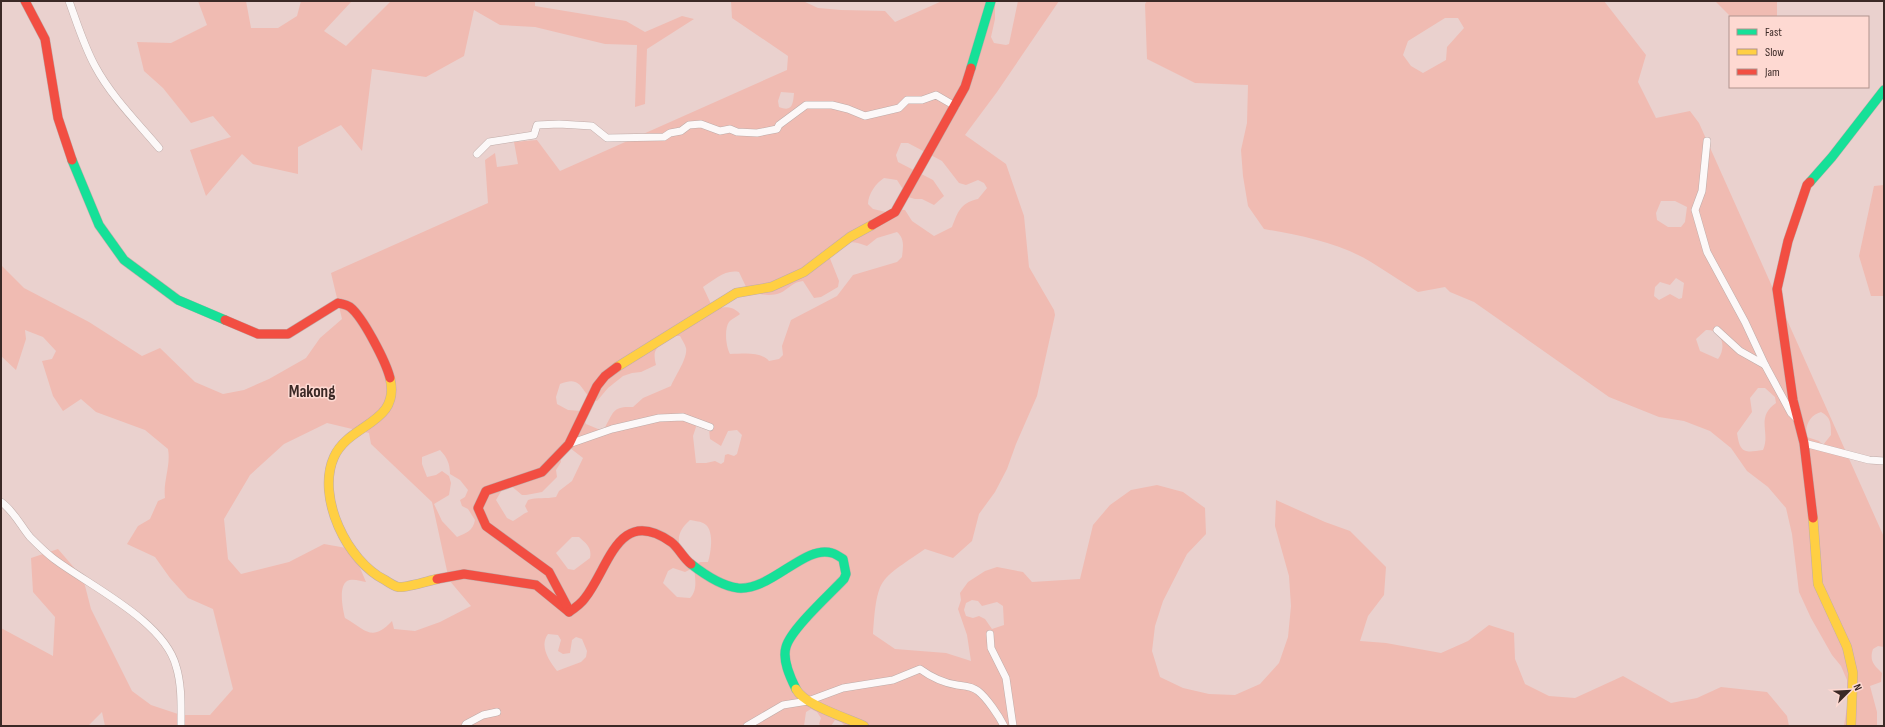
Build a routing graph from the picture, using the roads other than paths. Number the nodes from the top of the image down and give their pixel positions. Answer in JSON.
{"nodes":[{"id":1,"x":25,"y":1,"type":"edge"},
{"id":2,"x":69,"y":1,"type":"edge"},
{"id":3,"x":991,"y":1,"type":"edge"},
{"id":4,"x":1884,"y":90,"type":"edge"},
{"id":5,"x":954,"y":106,"type":"junction"},
{"id":6,"x":1707,"y":141,"type":"dead end"},
{"id":7,"x":159,"y":148,"type":"dead end"},
{"id":8,"x":477,"y":154,"type":"dead end"},
{"id":9,"x":1717,"y":330,"type":"dead end"},
{"id":10,"x":1765,"y":365,"type":"junction"},
{"id":11,"x":1798,"y":420,"type":"junction"},
{"id":12,"x":710,"y":427,"type":"dead end"},
{"id":13,"x":1804,"y":443,"type":"junction"},
{"id":14,"x":569,"y":444,"type":"junction"},
{"id":15,"x":1869,"y":460,"type":"junction"},
{"id":16,"x":1884,"y":461,"type":"edge"},
{"id":17,"x":1884,"y":464,"type":"edge"},
{"id":18,"x":1,"y":502,"type":"edge"},
{"id":19,"x":570,"y":612,"type":"junction"},
{"id":20,"x":990,"y":634,"type":"dead end"},
{"id":21,"x":808,"y":701,"type":"junction"},
{"id":22,"x":497,"y":712,"type":"dead end"},
{"id":23,"x":181,"y":726,"type":"edge"},
{"id":24,"x":465,"y":726,"type":"edge"},
{"id":25,"x":747,"y":726,"type":"edge"},
{"id":26,"x":864,"y":726,"type":"edge"},
{"id":27,"x":1004,"y":726,"type":"edge"},
{"id":28,"x":1013,"y":726,"type":"edge"},
{"id":29,"x":1851,"y":726,"type":"edge"}],
"edges":[{"from":1,"to":19,"type":"street"},
{"from":2,"to":7,"type":"street"},
{"from":3,"to":5,"type":"street"},
{"from":4,"to":11,"type":"street"},
{"from":5,"to":8,"type":"street"},
{"from":5,"to":14,"type":"street"},
{"from":6,"to":10,"type":"street"},
{"from":9,"to":10,"type":"street"},
{"from":10,"to":11,"type":"street"},
{"from":11,"to":13,"type":"street"},
{"from":12,"to":14,"type":"street"},
{"from":13,"to":15,"type":"street"},
{"from":13,"to":29,"type":"street"},
{"from":14,"to":19,"type":"street"},
{"from":15,"to":16,"type":"street"},
{"from":15,"to":17,"type":"street"},
{"from":18,"to":23,"type":"street"},
{"from":19,"to":21,"type":"street"},
{"from":20,"to":28,"type":"street"},
{"from":21,"to":25,"type":"street"},
{"from":21,"to":26,"type":"street"},
{"from":21,"to":27,"type":"street"},
{"from":22,"to":24,"type":"street"}]}
